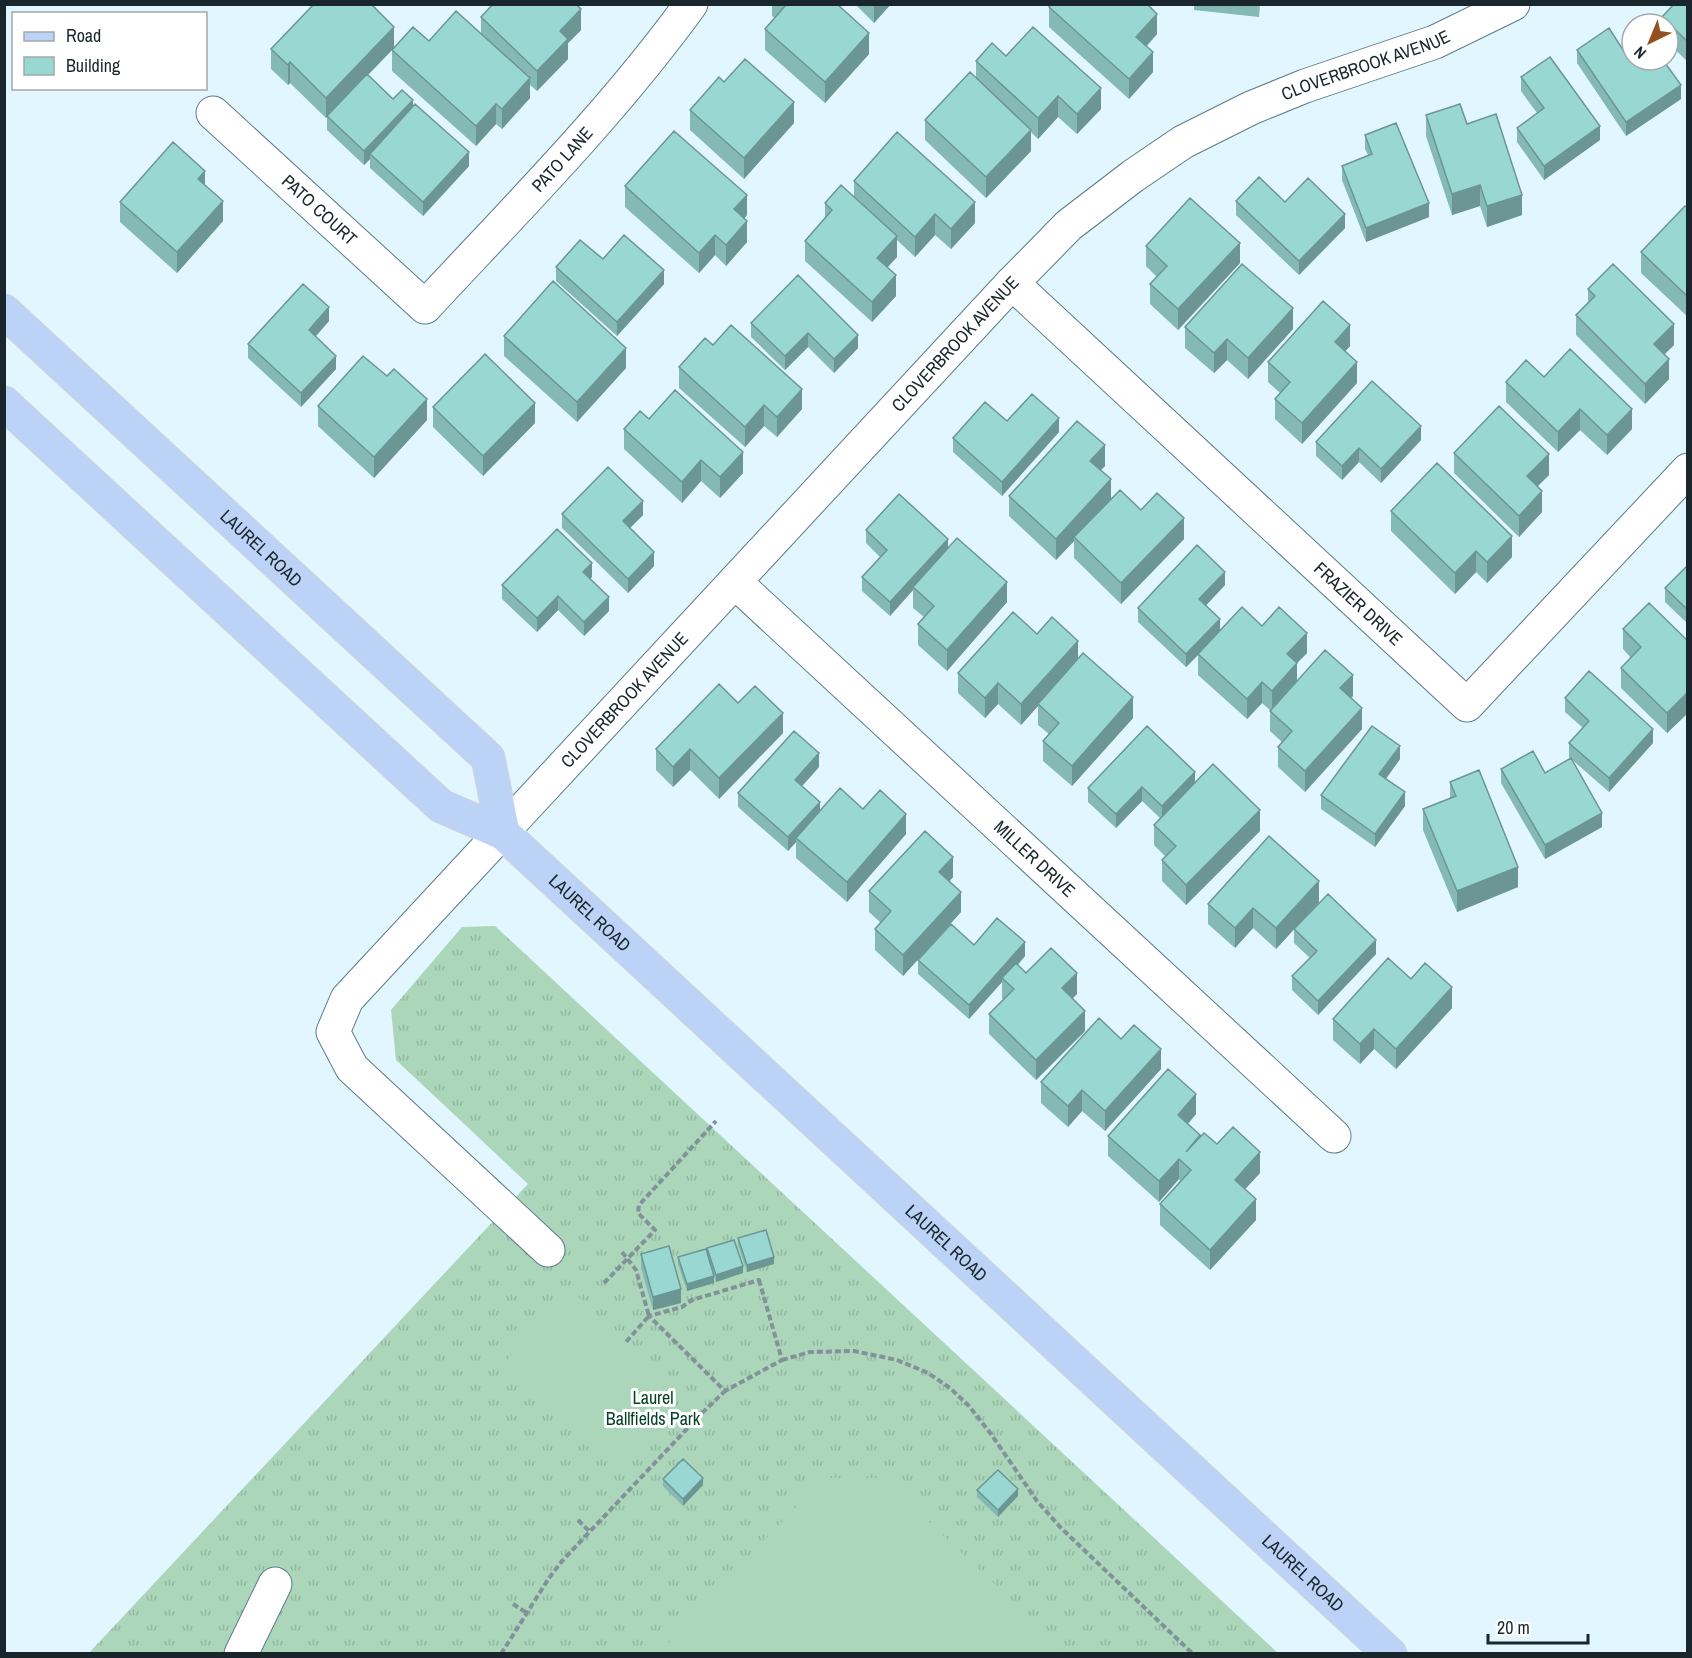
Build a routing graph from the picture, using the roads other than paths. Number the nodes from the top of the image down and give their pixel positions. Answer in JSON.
{"nodes":[{"id":1,"x":691,"y":4,"type":"edge"},
{"id":2,"x":1514,"y":4,"type":"edge"},
{"id":3,"x":213,"y":113,"type":"dead end"},
{"id":4,"x":1012,"y":283,"type":"junction"},
{"id":5,"x":425,"y":307,"type":"joint"},
{"id":6,"x":4,"y":312,"type":"edge"},
{"id":7,"x":4,"y":403,"type":"edge"},
{"id":8,"x":1688,"y":470,"type":"edge"},
{"id":9,"x":735,"y":582,"type":"junction"},
{"id":10,"x":503,"y":833,"type":"junction"},
{"id":11,"x":1334,"y":1136,"type":"dead end"},
{"id":12,"x":548,"y":1250,"type":"dead end"},
{"id":13,"x":275,"y":1584,"type":"dead end"},
{"id":14,"x":241,"y":1653,"type":"edge"},
{"id":15,"x":1390,"y":1653,"type":"edge"}],
"edges":[{"from":1,"to":5,"type":"street","name":"PATO LANE"},
{"from":2,"to":4,"type":"street","name":"CLOVERBROOK AVENUE"},
{"from":3,"to":5,"type":"street","name":"PATO COURT"},
{"from":4,"to":8,"type":"street","name":"FRAZIER DRIVE"},
{"from":4,"to":9,"type":"street","name":"CLOVERBROOK AVENUE"},
{"from":6,"to":10,"type":"main road","name":"LAUREL ROAD"},
{"from":7,"to":10,"type":"main road","name":"LAUREL ROAD"},
{"from":9,"to":10,"type":"street","name":"CLOVERBROOK AVENUE"},
{"from":9,"to":11,"type":"street","name":"MILLER DRIVE"},
{"from":10,"to":12,"type":"street","name":"CLOVERBROOK AVENUE"},
{"from":10,"to":15,"type":"main road","name":"LAUREL ROAD"},
{"from":13,"to":14,"type":"street"}]}
